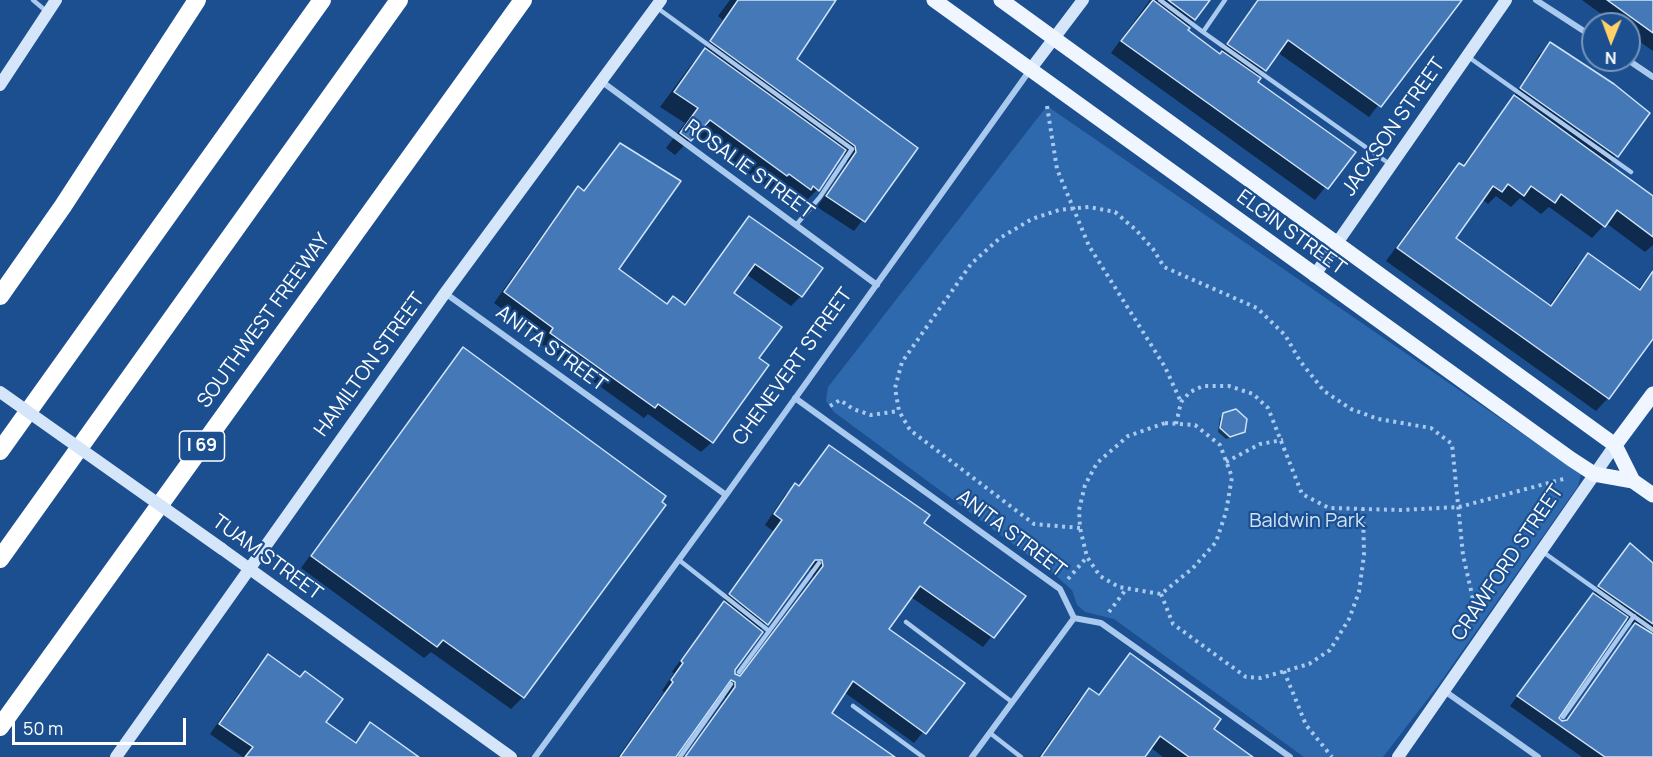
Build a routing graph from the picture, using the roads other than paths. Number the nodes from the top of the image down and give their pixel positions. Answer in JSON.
{"nodes":[{"id":1,"x":33,"y":0,"type":"edge"},
{"id":2,"x":56,"y":0,"type":"edge"},
{"id":3,"x":197,"y":0,"type":"edge"},
{"id":4,"x":322,"y":0,"type":"edge"},
{"id":5,"x":399,"y":0,"type":"edge"},
{"id":6,"x":523,"y":0,"type":"edge"},
{"id":7,"x":934,"y":0,"type":"edge"},
{"id":8,"x":1001,"y":0,"type":"edge"},
{"id":9,"x":1083,"y":0,"type":"edge"},
{"id":10,"x":1160,"y":0,"type":"edge"},
{"id":11,"x":1225,"y":0,"type":"edge"},
{"id":12,"x":1506,"y":0,"type":"edge"},
{"id":13,"x":1536,"y":0,"type":"edge"},
{"id":14,"x":659,"y":3,"type":"edge"},
{"id":15,"x":48,"y":12,"type":"junction"},
{"id":16,"x":1581,"y":29,"type":"edge"},
{"id":17,"x":1203,"y":32,"type":"junction"},
{"id":18,"x":1054,"y":38,"type":"junction"},
{"id":19,"x":1467,"y":56,"type":"junction"},
{"id":20,"x":1030,"y":70,"type":"junction"},
{"id":21,"x":601,"y":81,"type":"junction"},
{"id":22,"x":0,"y":85,"type":"edge"},
{"id":23,"x":1391,"y":165,"type":"junction"},
{"id":24,"x":1631,"y":172,"type":"dead end"},
{"id":25,"x":796,"y":225,"type":"junction"},
{"id":26,"x":1336,"y":243,"type":"junction"},
{"id":27,"x":1314,"y":276,"type":"junction"},
{"id":28,"x":877,"y":285,"type":"junction"},
{"id":29,"x":445,"y":293,"type":"junction"},
{"id":30,"x":0,"y":296,"type":"edge"},
{"id":31,"x":0,"y":392,"type":"edge"},
{"id":32,"x":1653,"y":394,"type":"edge"},
{"id":33,"x":795,"y":398,"type":"junction"},
{"id":34,"x":1615,"y":445,"type":"junction"},
{"id":35,"x":0,"y":451,"type":"edge"},
{"id":36,"x":1594,"y":474,"type":"junction"},
{"id":37,"x":1633,"y":480,"type":"junction"},
{"id":38,"x":726,"y":495,"type":"junction"},
{"id":39,"x":1653,"y":495,"type":"edge"},
{"id":40,"x":1541,"y":551,"type":"junction"},
{"id":41,"x":0,"y":559,"type":"edge"},
{"id":42,"x":679,"y":560,"type":"junction"},
{"id":43,"x":819,"y":562,"type":"dead end"},
{"id":44,"x":248,"y":568,"type":"junction"},
{"id":45,"x":1634,"y":616,"type":"junction"},
{"id":46,"x":1074,"y":618,"type":"junction"},
{"id":47,"x":906,"y":622,"type":"dead end"},
{"id":48,"x":1653,"y":630,"type":"edge"},
{"id":49,"x":769,"y":631,"type":"junction"},
{"id":50,"x":739,"y":672,"type":"dead end"},
{"id":51,"x":731,"y":684,"type":"dead end"},
{"id":52,"x":1446,"y":692,"type":"junction"},
{"id":53,"x":1012,"y":702,"type":"junction"},
{"id":54,"x":853,"y":706,"type":"dead end"},
{"id":55,"x":1563,"y":717,"type":"dead end"},
{"id":56,"x":0,"y":727,"type":"edge"},
{"id":57,"x":990,"y":733,"type":"junction"},
{"id":58,"x":116,"y":757,"type":"edge"},
{"id":59,"x":511,"y":757,"type":"edge"},
{"id":60,"x":535,"y":757,"type":"edge"},
{"id":61,"x":680,"y":757,"type":"edge"},
{"id":62,"x":923,"y":757,"type":"edge"},
{"id":63,"x":972,"y":757,"type":"edge"},
{"id":64,"x":1021,"y":757,"type":"edge"},
{"id":65,"x":1290,"y":757,"type":"edge"},
{"id":66,"x":1398,"y":757,"type":"edge"},
{"id":67,"x":1538,"y":757,"type":"edge"}],
"edges":[{"from":1,"to":15,"type":"lane"},
{"from":2,"to":15,"type":"street"},
{"from":3,"to":30,"type":"highway"},
{"from":4,"to":35,"type":"highway"},
{"from":5,"to":41,"type":"highway"},
{"from":6,"to":56,"type":"highway","name":"SOUTHWEST FREEWAY","number":"I 69"},
{"from":7,"to":20,"type":"main road","name":"ELGIN STREET"},
{"from":8,"to":18,"type":"main road","name":"ELGIN STREET"},
{"from":9,"to":18,"type":"street","name":"CHENEVERT STREET"},
{"from":10,"to":17,"type":"lane"},
{"from":11,"to":17,"type":"lane"},
{"from":12,"to":19,"type":"street","name":"JACKSON STREET"},
{"from":13,"to":16,"type":"street"},
{"from":14,"to":21,"type":"street","name":"HAMILTON STREET"},
{"from":14,"to":25,"type":"lane"},
{"from":15,"to":22,"type":"street"},
{"from":17,"to":23,"type":"lane"},
{"from":18,"to":20,"type":"street","name":"CHENEVERT STREET"},
{"from":18,"to":26,"type":"main road","name":"ELGIN STREET"},
{"from":19,"to":23,"type":"street","name":"JACKSON STREET"},
{"from":19,"to":24,"type":"lane"},
{"from":20,"to":27,"type":"main road","name":"ELGIN STREET"},
{"from":20,"to":28,"type":"street","name":"CHENEVERT STREET"},
{"from":21,"to":25,"type":"street","name":"ROSALIE STREET"},
{"from":21,"to":29,"type":"street","name":"HAMILTON STREET"},
{"from":23,"to":26,"type":"street","name":"JACKSON STREET"},
{"from":25,"to":28,"type":"street","name":"ROSALIE STREET"},
{"from":26,"to":27,"type":"street","name":"JACKSON STREET"},
{"from":26,"to":34,"type":"main road","name":"ELGIN STREET"},
{"from":27,"to":36,"type":"main road","name":"ELGIN STREET"},
{"from":28,"to":33,"type":"street","name":"CHENEVERT STREET"},
{"from":29,"to":38,"type":"street","name":"ANITA STREET"},
{"from":29,"to":44,"type":"street","name":"HAMILTON STREET"},
{"from":31,"to":44,"type":"street","name":"TUAM STREET","bridge":true},
{"from":32,"to":34,"type":"main road","name":"CRAWFORD STREET"},
{"from":33,"to":38,"type":"street","name":"CHENEVERT STREET"},
{"from":33,"to":46,"type":"street","name":"ANITA STREET"},
{"from":34,"to":36,"type":"street","name":"CRAWFORD STREET"},
{"from":34,"to":37,"type":"main road","name":"ELGIN STREET"},
{"from":36,"to":37,"type":"main road","name":"ELGIN STREET"},
{"from":36,"to":40,"type":"street","name":"CRAWFORD STREET"},
{"from":37,"to":39,"type":"main road","name":"ELGIN STREET"},
{"from":38,"to":42,"type":"street","name":"CHENEVERT STREET"},
{"from":40,"to":45,"type":"lane"},
{"from":40,"to":52,"type":"street","name":"CRAWFORD STREET"},
{"from":42,"to":49,"type":"lane"},
{"from":42,"to":60,"type":"street","name":"CHENEVERT STREET"},
{"from":43,"to":49,"type":"lane"},
{"from":44,"to":58,"type":"street","name":"HAMILTON STREET"},
{"from":44,"to":59,"type":"street","name":"TUAM STREET"},
{"from":45,"to":48,"type":"lane"},
{"from":45,"to":55,"type":"lane"},
{"from":46,"to":53,"type":"street"},
{"from":46,"to":65,"type":"street"},
{"from":47,"to":53,"type":"lane"},
{"from":49,"to":50,"type":"lane"},
{"from":51,"to":61,"type":"lane"},
{"from":52,"to":66,"type":"street","name":"CRAWFORD STREET"},
{"from":52,"to":67,"type":"street"},
{"from":53,"to":57,"type":"street"},
{"from":54,"to":62,"type":"lane"},
{"from":57,"to":63,"type":"street"},
{"from":57,"to":64,"type":"lane"}]}
